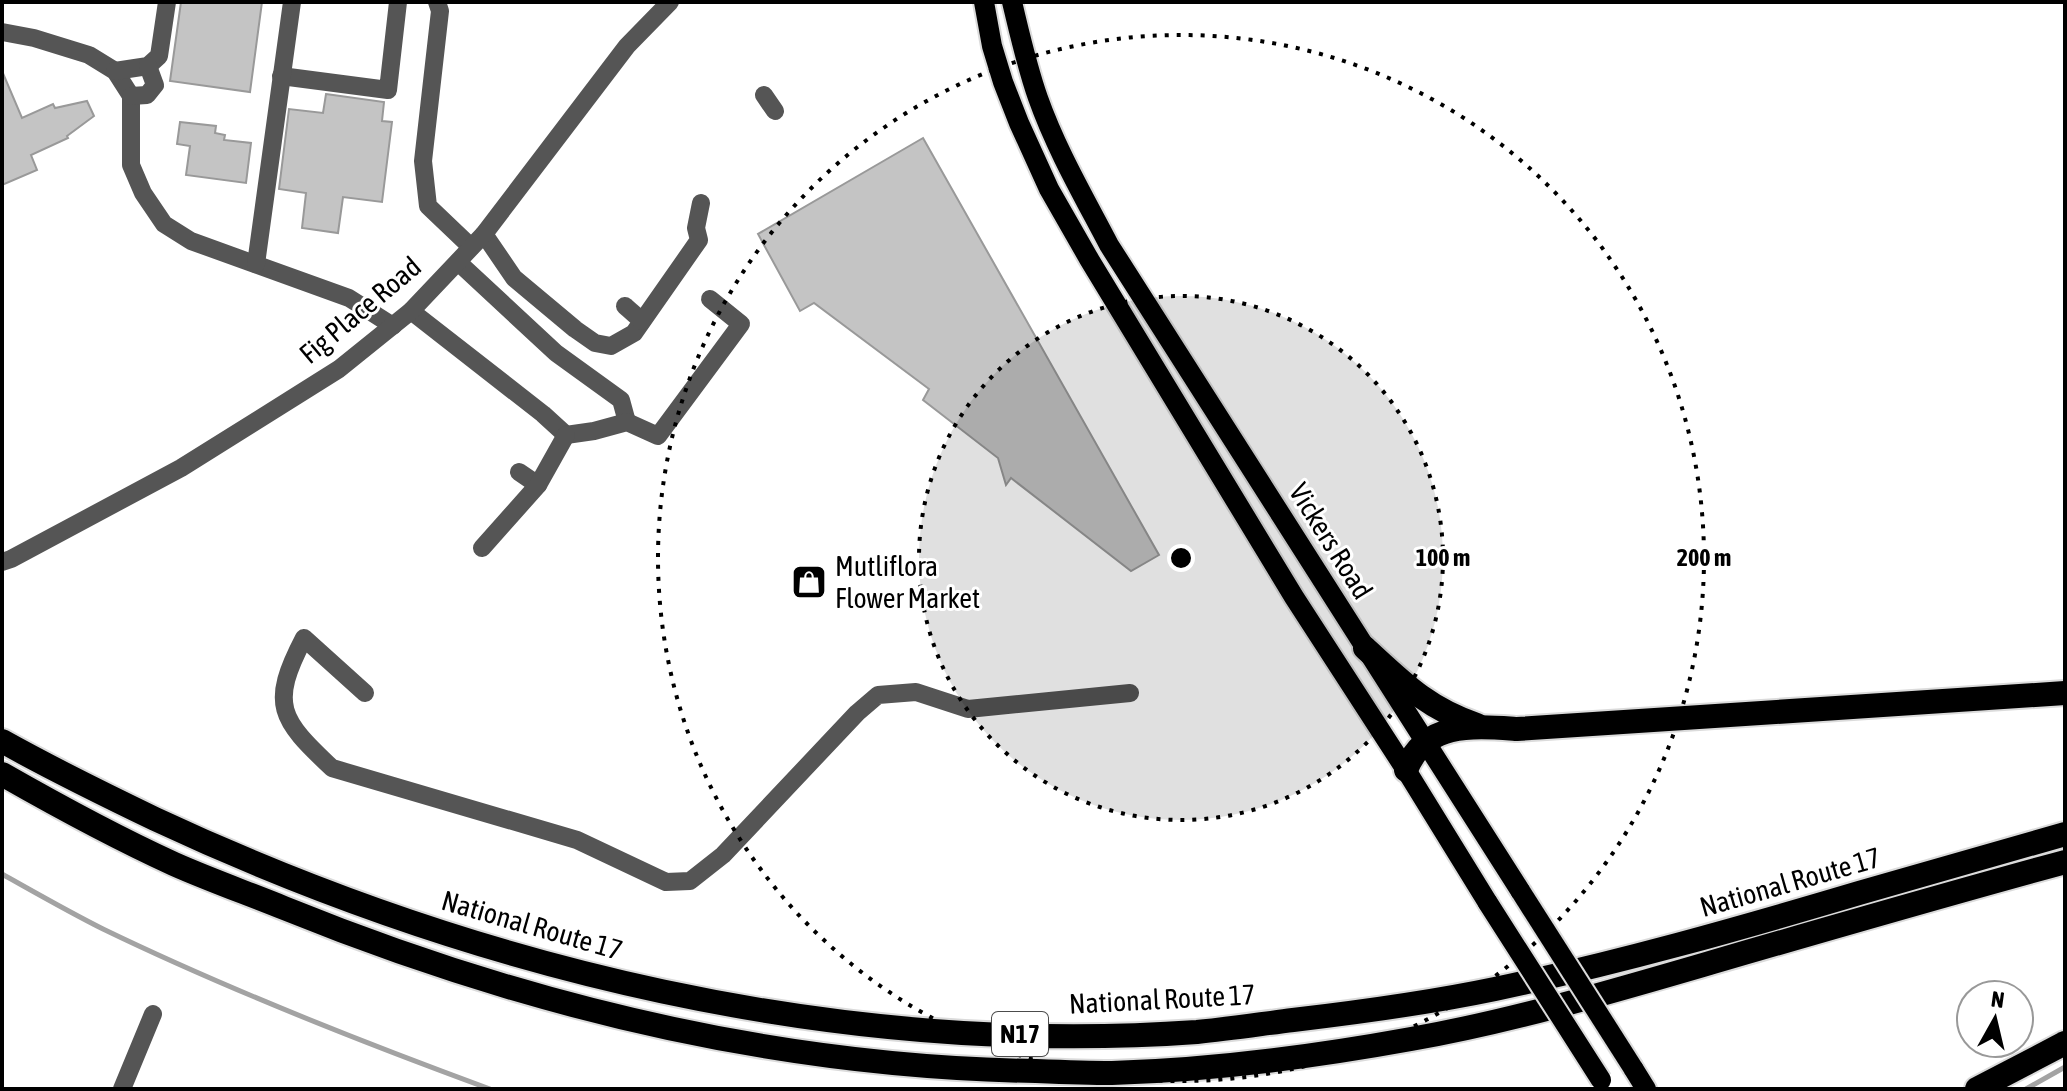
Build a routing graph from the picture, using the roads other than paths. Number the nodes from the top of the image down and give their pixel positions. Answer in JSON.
{"nodes":[{"id":1,"x":167,"y":2,"type":"edge"},
{"id":2,"x":292,"y":2,"type":"edge"},
{"id":3,"x":398,"y":2,"type":"edge"},
{"id":4,"x":437,"y":2,"type":"edge"},
{"id":5,"x":670,"y":2,"type":"edge"},
{"id":6,"x":984,"y":2,"type":"edge"},
{"id":7,"x":1012,"y":2,"type":"edge"},
{"id":8,"x":2,"y":32,"type":"edge"},
{"id":9,"x":148,"y":66,"type":"junction"},
{"id":10,"x":115,"y":71,"type":"junction"},
{"id":11,"x":281,"y":76,"type":"junction"},
{"id":12,"x":764,"y":95,"type":"dead end"},
{"id":13,"x":131,"y":96,"type":"junction"},
{"id":14,"x":775,"y":111,"type":"dead end"},
{"id":15,"x":701,"y":203,"type":"dead end"},
{"id":16,"x":478,"y":241,"type":"junction"},
{"id":17,"x":458,"y":262,"type":"junction"},
{"id":18,"x":256,"y":264,"type":"junction"},
{"id":19,"x":710,"y":299,"type":"dead end"},
{"id":20,"x":625,"y":306,"type":"dead end"},
{"id":21,"x":411,"y":311,"type":"junction"},
{"id":22,"x":642,"y":321,"type":"junction"},
{"id":23,"x":393,"y":326,"type":"junction"},
{"id":24,"x":627,"y":422,"type":"junction"},
{"id":25,"x":566,"y":435,"type":"junction"},
{"id":26,"x":519,"y":472,"type":"dead end"},
{"id":27,"x":538,"y":485,"type":"junction"},
{"id":28,"x":482,"y":548,"type":"dead end"},
{"id":29,"x":2,"y":562,"type":"edge"},
{"id":30,"x":1365,"y":648,"type":"junction"},
{"id":31,"x":365,"y":693,"type":"dead end"},
{"id":32,"x":1130,"y":693,"type":"dead end"},
{"id":33,"x":2065,"y":693,"type":"edge"},
{"id":34,"x":1482,"y":726,"type":"junction"},
{"id":35,"x":2,"y":741,"type":"edge"},
{"id":36,"x":1426,"y":742,"type":"junction"},
{"id":37,"x":1406,"y":770,"type":"junction"},
{"id":38,"x":2,"y":774,"type":"edge"},
{"id":39,"x":2065,"y":834,"type":"edge"},
{"id":40,"x":2065,"y":862,"type":"edge"},
{"id":41,"x":153,"y":1014,"type":"dead end"},
{"id":42,"x":2065,"y":1043,"type":"edge"},
{"id":43,"x":1604,"y":1084,"type":"edge"},
{"id":44,"x":122,"y":1089,"type":"edge"},
{"id":45,"x":1646,"y":1089,"type":"edge"},
{"id":46,"x":1977,"y":1089,"type":"edge"}],
"edges":[{"from":1,"to":9,"type":"street"},
{"from":2,"to":11,"type":"street"},
{"from":3,"to":11,"type":"street"},
{"from":4,"to":16,"type":"street"},
{"from":5,"to":16,"type":"street","name":"Fig Place Road"},
{"from":6,"to":37,"type":"main road"},
{"from":7,"to":30,"type":"main road","name":"Vickers Road"},
{"from":8,"to":10,"type":"street"},
{"from":9,"to":10,"type":"street"},
{"from":9,"to":13,"type":"street"},
{"from":10,"to":13,"type":"street"},
{"from":11,"to":18,"type":"street"},
{"from":12,"to":14,"type":"street"},
{"from":13,"to":18,"type":"street"},
{"from":15,"to":22,"type":"street"},
{"from":16,"to":17,"type":"street","name":"Fig Place Road"},
{"from":16,"to":22,"type":"street"},
{"from":17,"to":21,"type":"street","name":"Fig Place Road"},
{"from":17,"to":24,"type":"street"},
{"from":18,"to":23,"type":"street"},
{"from":19,"to":24,"type":"street"},
{"from":20,"to":22,"type":"street"},
{"from":21,"to":23,"type":"street","name":"Fig Place Road"},
{"from":21,"to":25,"type":"street"},
{"from":23,"to":29,"type":"street","name":"Fig Place Road"},
{"from":24,"to":25,"type":"street"},
{"from":25,"to":27,"type":"street"},
{"from":26,"to":27,"type":"street"},
{"from":27,"to":28,"type":"street"},
{"from":30,"to":34,"type":"highway"},
{"from":30,"to":36,"type":"main road","name":"Vickers Road"},
{"from":31,"to":32,"type":"street"},
{"from":33,"to":34,"type":"highway"},
{"from":34,"to":36,"type":"highway"},
{"from":35,"to":39,"type":"highway","name":"National Route 17","number":"N17"},
{"from":36,"to":37,"type":"highway"},
{"from":36,"to":45,"type":"main road","name":"Vickers Road","bridge":true},
{"from":37,"to":43,"type":"main road","bridge":true},
{"from":38,"to":40,"type":"highway","number":"N17"},
{"from":41,"to":44,"type":"street"},
{"from":42,"to":46,"type":"highway"}]}
